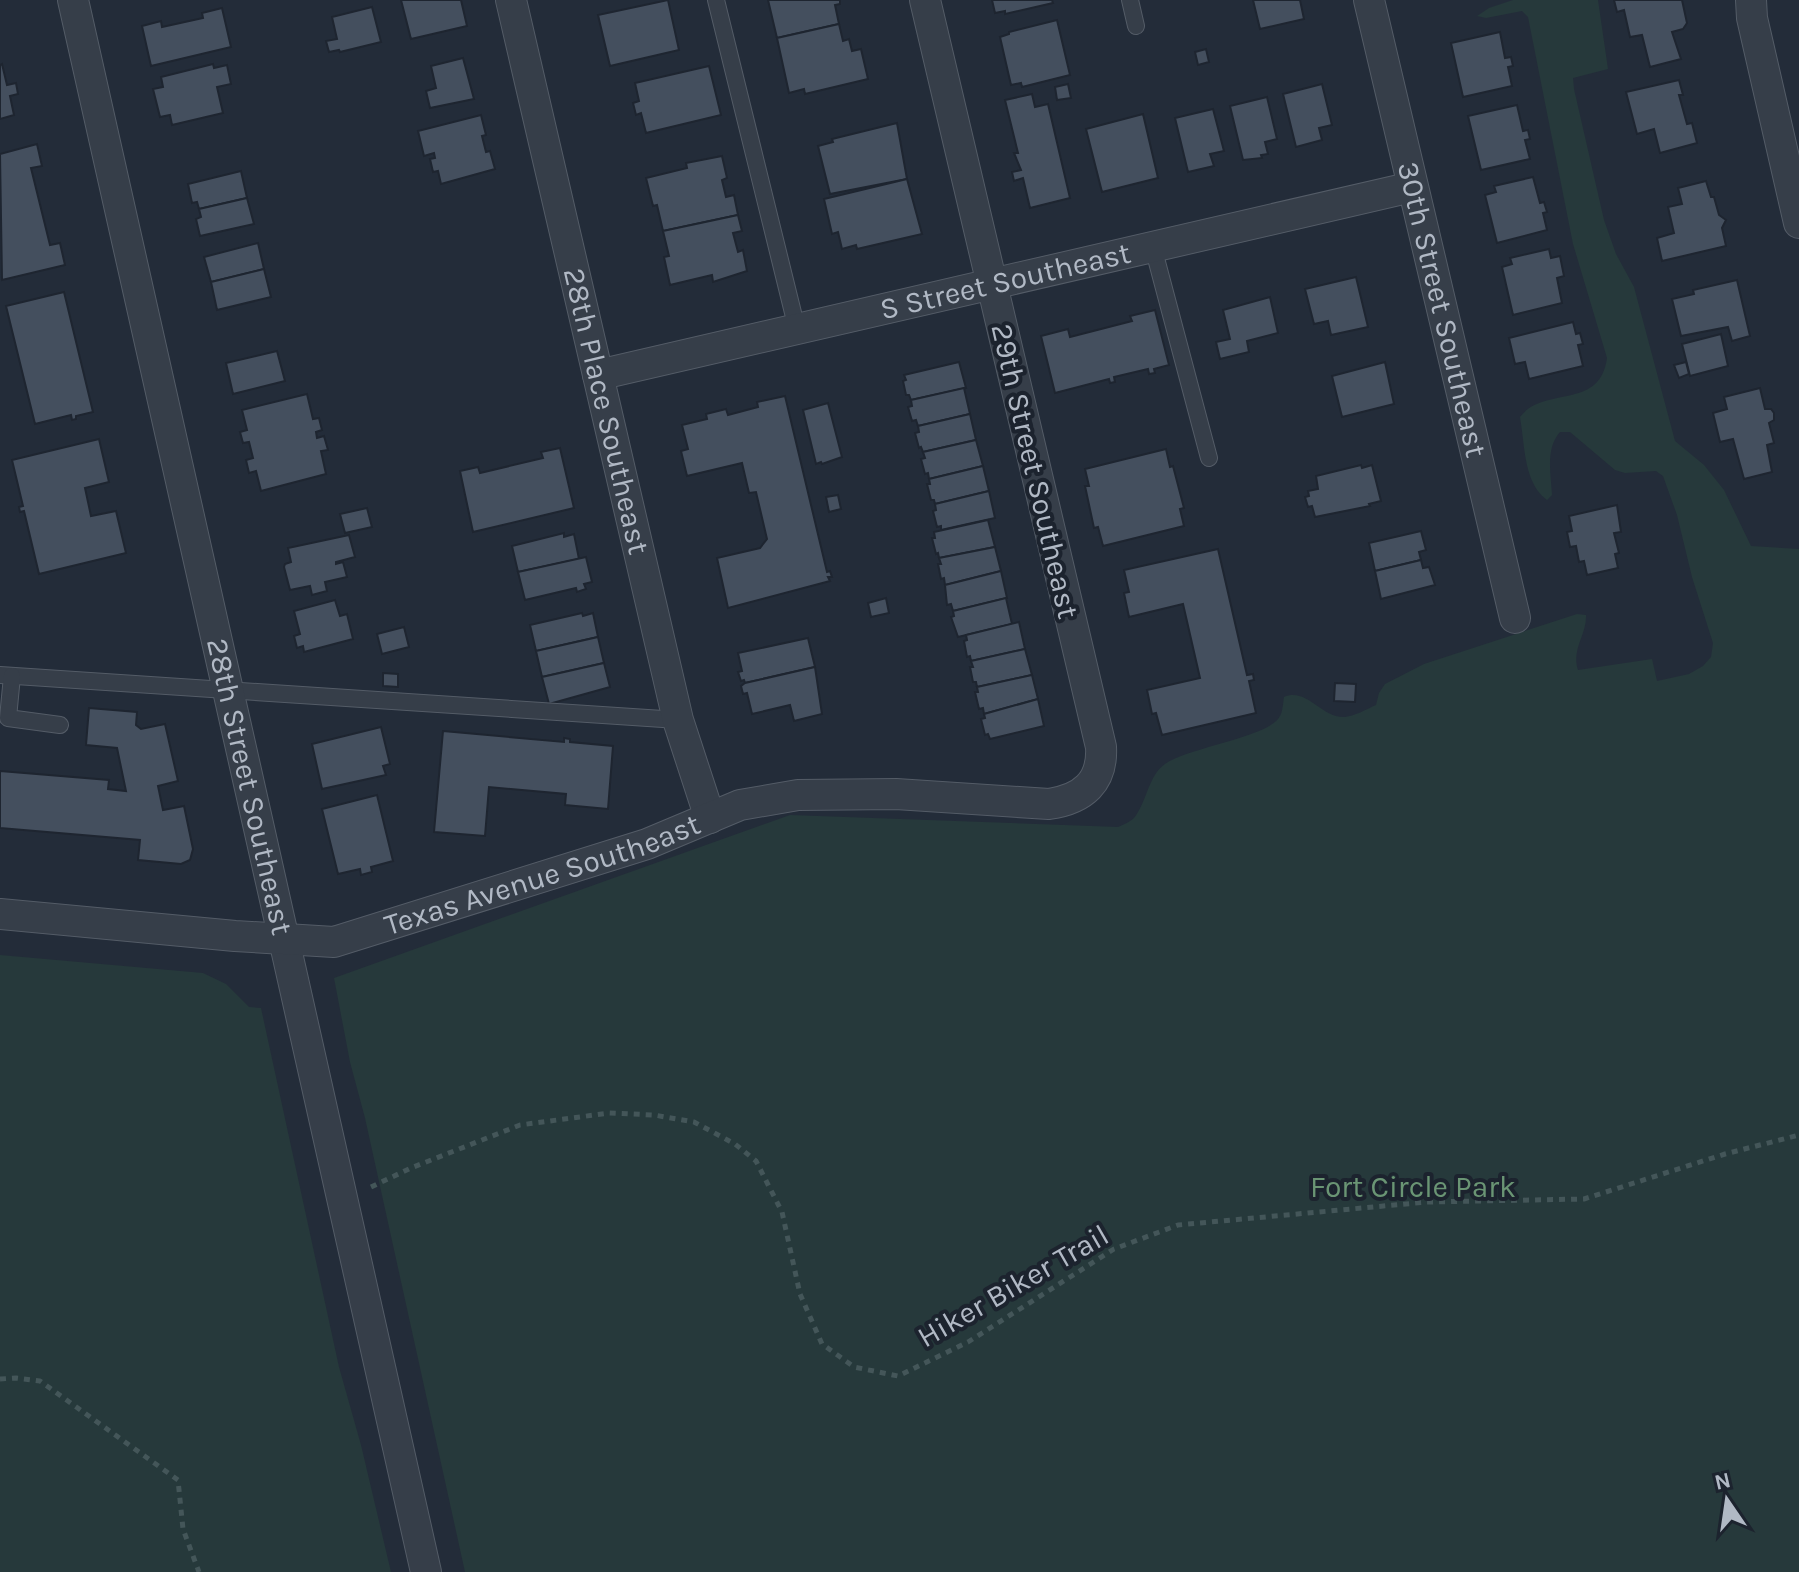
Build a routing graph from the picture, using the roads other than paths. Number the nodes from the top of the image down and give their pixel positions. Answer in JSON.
{"nodes":[{"id":1,"x":73,"y":0,"type":"edge"},
{"id":2,"x":511,"y":0,"type":"edge"},
{"id":3,"x":716,"y":0,"type":"edge"},
{"id":4,"x":925,"y":0,"type":"edge"},
{"id":5,"x":1130,"y":0,"type":"edge"},
{"id":6,"x":1369,"y":0,"type":"edge"},
{"id":7,"x":1751,"y":0,"type":"edge"},
{"id":8,"x":1136,"y":26,"type":"dead end"},
{"id":9,"x":1791,"y":157,"type":"edge"},
{"id":10,"x":1412,"y":187,"type":"junction"},
{"id":11,"x":1799,"y":223,"type":"edge"},
{"id":12,"x":1153,"y":247,"type":"junction"},
{"id":13,"x":991,"y":284,"type":"junction"},
{"id":14,"x":797,"y":329,"type":"junction"},
{"id":15,"x":598,"y":375,"type":"junction"},
{"id":16,"x":1209,"y":458,"type":"dead end"},
{"id":17,"x":1515,"y":618,"type":"dead end"},
{"id":18,"x":6,"y":676,"type":"edge"},
{"id":19,"x":228,"y":692,"type":"junction"},
{"id":20,"x":678,"y":720,"type":"junction"},
{"id":21,"x":60,"y":725,"type":"dead end"},
{"id":22,"x":1080,"y":794,"type":"joint"},
{"id":23,"x":710,"y":818,"type":"junction"},
{"id":24,"x":0,"y":914,"type":"edge"},
{"id":25,"x":282,"y":940,"type":"junction"},
{"id":26,"x":426,"y":1572,"type":"edge"}],
"edges":[{"from":1,"to":19,"type":"street","name":"28th Street Southeast"},
{"from":2,"to":15,"type":"street","name":"28th Place Southeast"},
{"from":3,"to":14,"type":"lane"},
{"from":4,"to":13,"type":"street","name":"29th Street Southeast"},
{"from":5,"to":8,"type":"lane"},
{"from":6,"to":10,"type":"street","name":"30th Street Southeast"},
{"from":7,"to":9,"type":"street"},
{"from":9,"to":11,"type":"street"},
{"from":10,"to":12,"type":"street","name":"S Street Southeast"},
{"from":10,"to":17,"type":"street","name":"30th Street Southeast"},
{"from":12,"to":13,"type":"street","name":"S Street Southeast"},
{"from":12,"to":16,"type":"lane"},
{"from":13,"to":14,"type":"street","name":"S Street Southeast"},
{"from":13,"to":22,"type":"street","name":"29th Street Southeast"},
{"from":14,"to":15,"type":"street","name":"S Street Southeast"},
{"from":15,"to":20,"type":"street","name":"28th Place Southeast"},
{"from":18,"to":19,"type":"lane"},
{"from":18,"to":21,"type":"lane"},
{"from":19,"to":20,"type":"lane"},
{"from":19,"to":25,"type":"street","name":"28th Street Southeast"},
{"from":20,"to":23,"type":"street","name":"28th Place Southeast"},
{"from":22,"to":23,"type":"street","name":"Texas Avenue Southeast"},
{"from":23,"to":25,"type":"street","name":"Texas Avenue Southeast"},
{"from":24,"to":25,"type":"street","name":"Texas Avenue Southeast"},
{"from":25,"to":26,"type":"street","name":"28th Street Southeast"}]}
